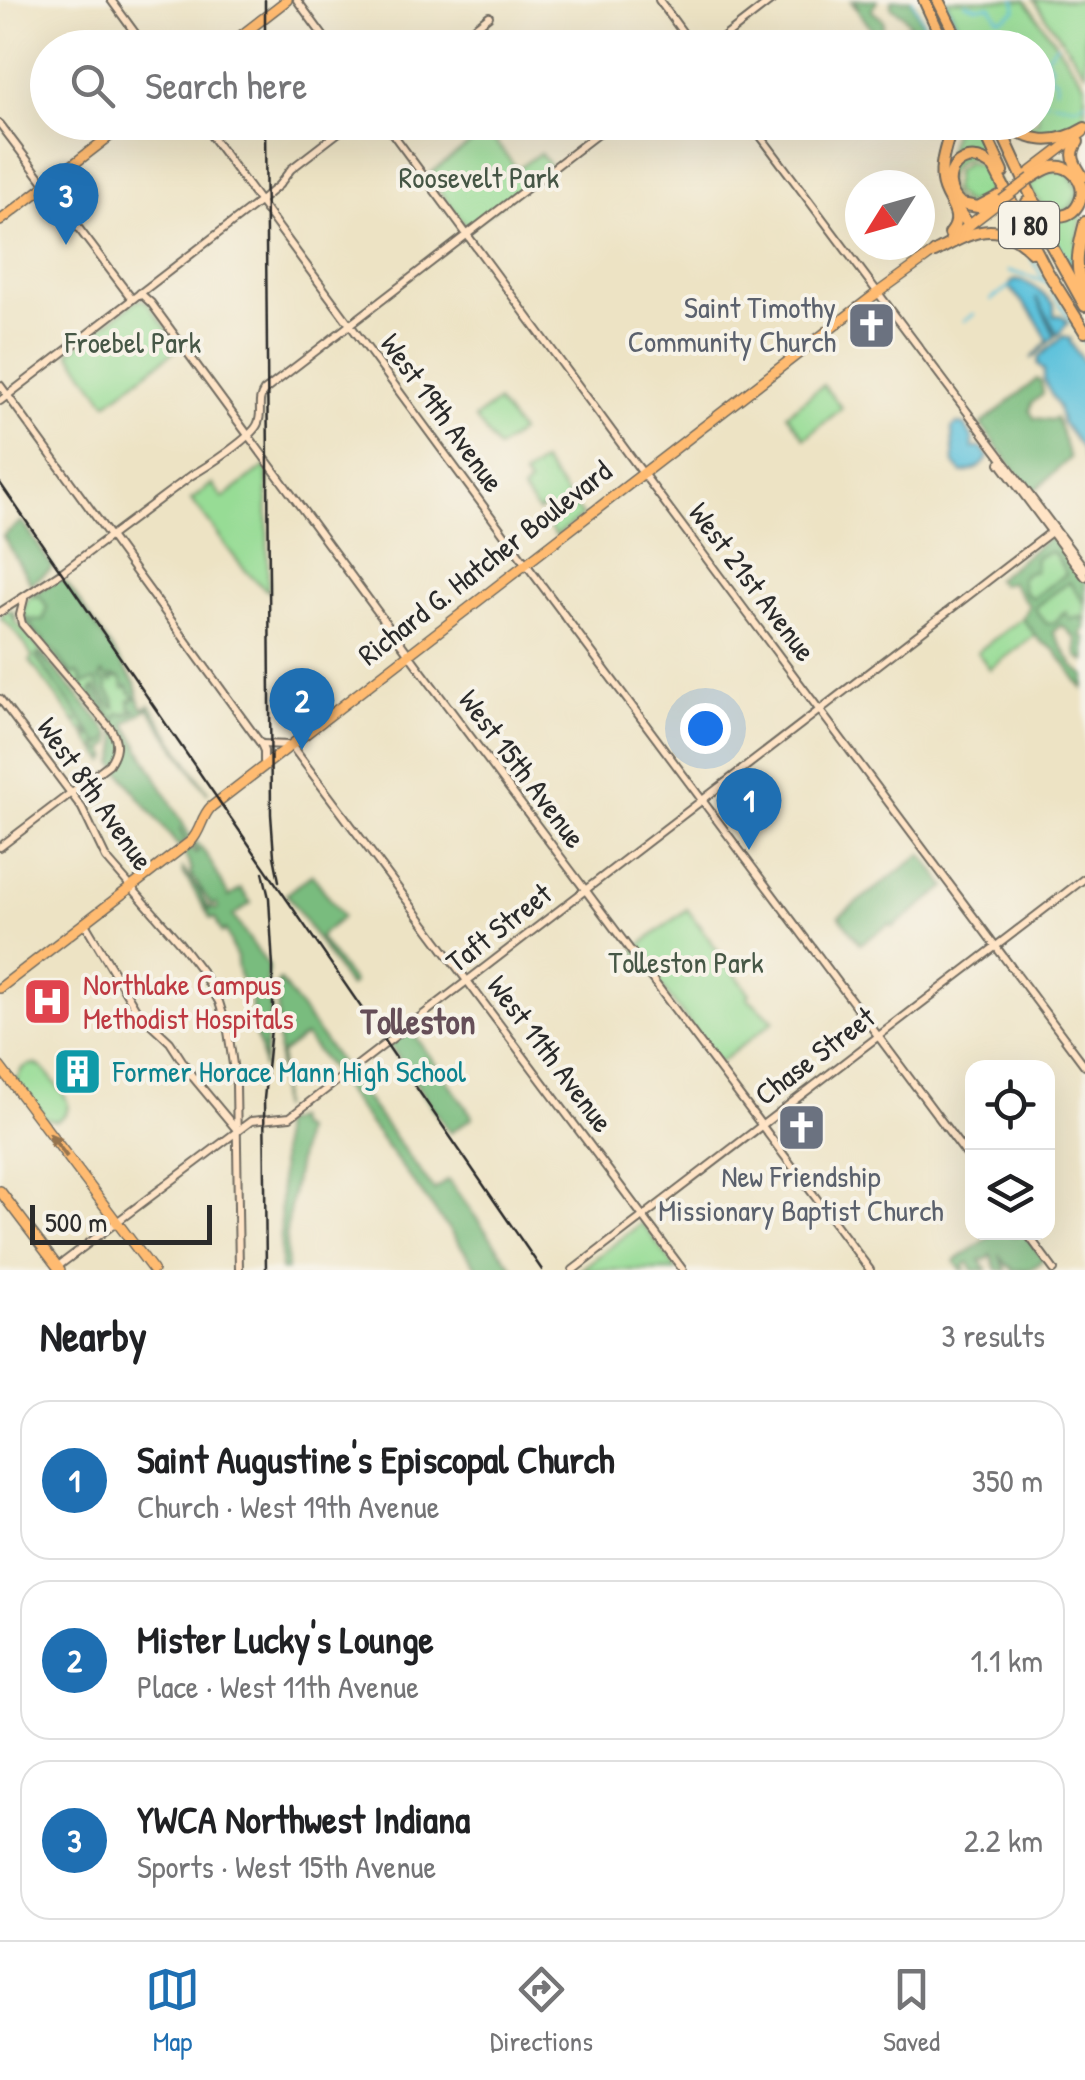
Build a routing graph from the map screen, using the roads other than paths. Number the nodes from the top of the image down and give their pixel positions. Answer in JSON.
{"nodes":[{"id":1,"x":111,"y":0,"type":"edge"},
{"id":2,"x":287,"y":0,"type":"edge"},
{"id":3,"x":298,"y":0,"type":"edge"},
{"id":4,"x":659,"y":0,"type":"edge"},
{"id":5,"x":772,"y":0,"type":"edge"},
{"id":6,"x":930,"y":1,"type":"edge"},
{"id":7,"x":490,"y":16,"type":"dead end"},
{"id":8,"x":133,"y":30,"type":"edge"},
{"id":9,"x":248,"y":30,"type":"edge"},
{"id":10,"x":319,"y":30,"type":"edge"},
{"id":11,"x":472,"y":30,"type":"edge"},
{"id":12,"x":681,"y":30,"type":"edge"},
{"id":13,"x":733,"y":30,"type":"edge"},
{"id":14,"x":939,"y":30,"type":"edge"},
{"id":15,"x":948,"y":30,"type":"edge"},
{"id":16,"x":0,"y":124,"type":"edge"},
{"id":17,"x":1083,"y":134,"type":"edge"},
{"id":18,"x":105,"y":140,"type":"edge"},
{"id":19,"x":214,"y":140,"type":"edge"},
{"id":20,"x":329,"y":140,"type":"edge"},
{"id":21,"x":397,"y":140,"type":"edge"},
{"id":22,"x":590,"y":140,"type":"edge"},
{"id":23,"x":764,"y":140,"type":"edge"},
{"id":24,"x":948,"y":140,"type":"edge"},
{"id":25,"x":989,"y":140,"type":"edge"},
{"id":26,"x":1004,"y":140,"type":"edge"},
{"id":27,"x":1005,"y":140,"type":"edge"},
{"id":28,"x":1055,"y":140,"type":"edge"},
{"id":29,"x":1063,"y":151,"type":"junction"},
{"id":30,"x":1078,"y":170,"type":"junction"},
{"id":31,"x":1029,"y":176,"type":"junction"},
{"id":32,"x":1085,"y":182,"type":"edge"},
{"id":33,"x":46,"y":186,"type":"junction"},
{"id":34,"x":1001,"y":198,"type":"junction"},
{"id":35,"x":950,"y":201,"type":"junction"},
{"id":36,"x":259,"y":202,"type":"junction"},
{"id":37,"x":0,"y":221,"type":"edge"},
{"id":38,"x":1085,"y":222,"type":"edge"},
{"id":39,"x":968,"y":224,"type":"junction"},
{"id":40,"x":950,"y":234,"type":"junction"},
{"id":41,"x":467,"y":235,"type":"junction"},
{"id":42,"x":935,"y":251,"type":"edge"},
{"id":43,"x":935,"y":251,"type":"edge"},
{"id":44,"x":923,"y":260,"type":"edge"},
{"id":45,"x":1047,"y":271,"type":"junction"},
{"id":46,"x":879,"y":292,"type":"junction"},
{"id":47,"x":140,"y":293,"type":"junction"},
{"id":48,"x":1085,"y":295,"type":"edge"},
{"id":49,"x":132,"y":300,"type":"junction"},
{"id":50,"x":1085,"y":306,"type":"edge"},
{"id":51,"x":1085,"y":323,"type":"edge"},
{"id":52,"x":350,"y":325,"type":"junction"},
{"id":53,"x":1085,"y":332,"type":"edge"},
{"id":54,"x":913,"y":342,"type":"junction"},
{"id":55,"x":928,"y":346,"type":"dead end"},
{"id":56,"x":0,"y":385,"type":"edge"},
{"id":57,"x":4,"y":398,"type":"edge"},
{"id":58,"x":247,"y":435,"type":"junction"},
{"id":59,"x":643,"y":474,"type":"junction"},
{"id":60,"x":1053,"y":530,"type":"junction"},
{"id":61,"x":110,"y":536,"type":"junction"},
{"id":62,"x":526,"y":564,"type":"junction"},
{"id":63,"x":1085,"y":569,"type":"edge"},
{"id":64,"x":1085,"y":577,"type":"edge"},
{"id":65,"x":31,"y":592,"type":"junction"},
{"id":66,"x":3,"y":610,"type":"edge"},
{"id":67,"x":20,"y":617,"type":"junction"},
{"id":68,"x":408,"y":654,"type":"junction"},
{"id":69,"x":0,"y":699,"type":"edge"},
{"id":70,"x":820,"y":710,"type":"junction"},
{"id":71,"x":261,"y":744,"type":"junction"},
{"id":72,"x":291,"y":745,"type":"junction"},
{"id":73,"x":264,"y":766,"type":"junction"},
{"id":74,"x":72,"y":793,"type":"junction"},
{"id":75,"x":702,"y":800,"type":"junction"},
{"id":76,"x":0,"y":846,"type":"edge"},
{"id":77,"x":1085,"y":878,"type":"edge"},
{"id":78,"x":131,"y":887,"type":"junction"},
{"id":79,"x":585,"y":890,"type":"junction"},
{"id":80,"x":84,"y":922,"type":"junction"},
{"id":81,"x":995,"y":947,"type":"junction"},
{"id":82,"x":468,"y":980,"type":"junction"},
{"id":83,"x":4,"y":982,"type":"edge"},
{"id":84,"x":878,"y":1036,"type":"junction"},
{"id":85,"x":1085,"y":1066,"type":"edge"},
{"id":86,"x":0,"y":1068,"type":"edge"},
{"id":87,"x":762,"y":1126,"type":"junction"},
{"id":88,"x":238,"y":1131,"type":"junction"},
{"id":89,"x":965,"y":1153,"type":"edge"},
{"id":90,"x":0,"y":1192,"type":"edge"},
{"id":91,"x":643,"y":1217,"type":"junction"},
{"id":92,"x":117,"y":1222,"type":"junction"},
{"id":93,"x":1032,"y":1240,"type":"edge"},
{"id":94,"x":58,"y":1268,"type":"edge"},
{"id":95,"x":153,"y":1270,"type":"edge"},
{"id":96,"x":239,"y":1270,"type":"edge"},
{"id":97,"x":573,"y":1270,"type":"edge"},
{"id":98,"x":683,"y":1270,"type":"edge"},
{"id":99,"x":870,"y":1270,"type":"edge"},
{"id":100,"x":1054,"y":1270,"type":"edge"}],
"edges":[{"from":1,"to":8,"type":"street"},
{"from":2,"to":9,"type":"main road"},
{"from":3,"to":10,"type":"street"},
{"from":4,"to":12,"type":"street"},
{"from":5,"to":13,"type":"street"},
{"from":6,"to":14,"type":"highway"},
{"from":6,"to":15,"type":"highway"},
{"from":7,"to":11,"type":"street"},
{"from":16,"to":33,"type":"street"},
{"from":17,"to":28,"type":"highway"},
{"from":17,"to":29,"type":"main road","name":"Richard G. Hatcher Boulevard"},
{"from":17,"to":30,"type":"highway"},
{"from":18,"to":33,"type":"main road"},
{"from":19,"to":36,"type":"street","name":"West 19th Avenue"},
{"from":20,"to":36,"type":"street"},
{"from":21,"to":41,"type":"street","name":"West 21st Avenue"},
{"from":22,"to":41,"type":"street"},
{"from":23,"to":46,"type":"street"},
{"from":24,"to":35,"type":"highway"},
{"from":25,"to":51,"type":"highway","number":"I 80"},
{"from":26,"to":50,"type":"highway","number":"I 80"},
{"from":27,"to":31,"type":"highway"},
{"from":29,"to":30,"type":"highway"},
{"from":29,"to":31,"type":"main road","name":"Richard G. Hatcher Boulevard"},
{"from":30,"to":32,"type":"highway"},
{"from":31,"to":34,"type":"main road","name":"Richard G. Hatcher Boulevard","bridge":true},
{"from":33,"to":37,"type":"main road"},
{"from":33,"to":49,"type":"street"},
{"from":34,"to":39,"type":"main road","name":"Richard G. Hatcher Boulevard"},
{"from":34,"to":45,"type":"highway"},
{"from":35,"to":39,"type":"highway"},
{"from":35,"to":40,"type":"highway"},
{"from":36,"to":47,"type":"street"},
{"from":36,"to":52,"type":"street","name":"West 19th Avenue"},
{"from":38,"to":48,"type":"highway"},
{"from":39,"to":40,"type":"main road","name":"Richard G. Hatcher Boulevard"},
{"from":39,"to":42,"type":"main road","name":"Richard G. Hatcher Boulevard"},
{"from":40,"to":46,"type":"main road","name":"Richard G. Hatcher Boulevard"},
{"from":41,"to":52,"type":"street"},
{"from":41,"to":59,"type":"street","name":"West 21st Avenue"},
{"from":43,"to":45,"type":"highway"},
{"from":44,"to":46,"type":"main road","name":"Richard G. Hatcher Boulevard"},
{"from":45,"to":53,"type":"highway"},
{"from":46,"to":54,"type":"street"},
{"from":46,"to":59,"type":"main road","name":"Richard G. Hatcher Boulevard"},
{"from":47,"to":49,"type":"street"},
{"from":47,"to":58,"type":"street","name":"West 15th Avenue"},
{"from":49,"to":57,"type":"street"},
{"from":52,"to":58,"type":"street"},
{"from":52,"to":62,"type":"street","name":"West 19th Avenue"},
{"from":54,"to":55,"type":"street"},
{"from":54,"to":60,"type":"street"},
{"from":56,"to":57,"type":"street"},
{"from":57,"to":61,"type":"street"},
{"from":58,"to":61,"type":"street"},
{"from":58,"to":68,"type":"street","name":"West 15th Avenue"},
{"from":59,"to":62,"type":"main road","name":"Richard G. Hatcher Boulevard"},
{"from":59,"to":70,"type":"street","name":"West 21st Avenue"},
{"from":60,"to":63,"type":"street"},
{"from":60,"to":64,"type":"street"},
{"from":60,"to":70,"type":"street","name":"Taft Street"},
{"from":61,"to":65,"type":"street"},
{"from":61,"to":71,"type":"street"},
{"from":62,"to":68,"type":"main road","name":"Richard G. Hatcher Boulevard"},
{"from":62,"to":75,"type":"street","name":"West 19th Avenue"},
{"from":65,"to":66,"type":"street"},
{"from":65,"to":67,"type":"street"},
{"from":66,"to":67,"type":"street"},
{"from":67,"to":74,"type":"street"},
{"from":68,"to":72,"type":"main road","name":"Richard G. Hatcher Boulevard"},
{"from":68,"to":79,"type":"street","name":"West 15th Avenue"},
{"from":69,"to":74,"type":"street","name":"West 8th Avenue"},
{"from":70,"to":75,"type":"street","name":"Taft Street"},
{"from":70,"to":81,"type":"street","name":"West 21st Avenue"},
{"from":71,"to":72,"type":"street"},
{"from":71,"to":73,"type":"street"},
{"from":72,"to":73,"type":"main road","name":"Richard G. Hatcher Boulevard"},
{"from":72,"to":82,"type":"street","name":"West 11th Avenue"},
{"from":73,"to":78,"type":"main road","name":"Richard G. Hatcher Boulevard"},
{"from":74,"to":76,"type":"street"},
{"from":74,"to":78,"type":"street","name":"West 8th Avenue"},
{"from":75,"to":79,"type":"street","name":"Taft Street"},
{"from":75,"to":84,"type":"street","name":"West 19th Avenue"},
{"from":77,"to":81,"type":"street","name":"Chase Street"},
{"from":78,"to":80,"type":"main road","name":"Richard G. Hatcher Boulevard"},
{"from":78,"to":88,"type":"street","name":"West 8th Avenue"},
{"from":79,"to":82,"type":"street","name":"Taft Street"},
{"from":79,"to":87,"type":"street","name":"West 15th Avenue"},
{"from":80,"to":83,"type":"main road","name":"Richard G. Hatcher Boulevard"},
{"from":80,"to":88,"type":"street"},
{"from":81,"to":84,"type":"street","name":"Chase Street"},
{"from":81,"to":85,"type":"street","name":"West 21st Avenue"},
{"from":82,"to":88,"type":"street","name":"Taft Street"},
{"from":82,"to":91,"type":"street","name":"West 11th Avenue"},
{"from":84,"to":87,"type":"street","name":"Chase Street"},
{"from":84,"to":89,"type":"street","name":"West 19th Avenue"},
{"from":92,"to":86,"type":"main road","one_way":true},
{"from":87,"to":91,"type":"street","name":"Chase Street"},
{"from":87,"to":99,"type":"street","name":"West 15th Avenue"},
{"from":88,"to":92,"type":"street","name":"Taft Street"},
{"from":88,"to":96,"type":"street","name":"West 8th Avenue"},
{"from":90,"to":94,"type":"main road"},
{"from":91,"to":97,"type":"street","name":"Chase Street"},
{"from":91,"to":98,"type":"street","name":"West 11th Avenue"},
{"from":92,"to":94,"type":"street","name":"Taft Street"},
{"from":92,"to":95,"type":"main road"},
{"from":93,"to":100,"type":"street"}]}
